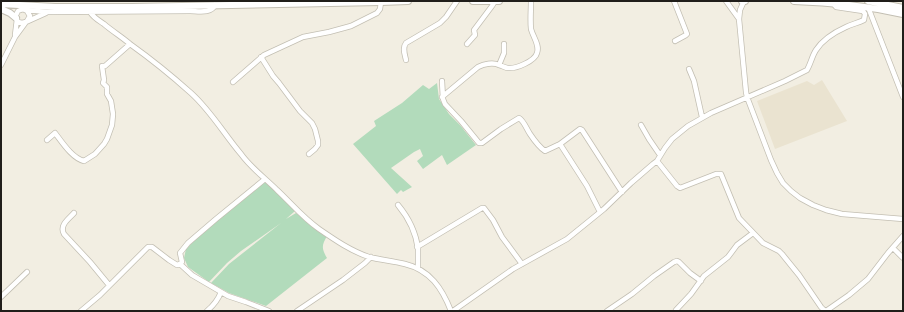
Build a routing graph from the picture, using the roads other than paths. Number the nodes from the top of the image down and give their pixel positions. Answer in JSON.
{"nodes":[{"id":1,"x":408,"y":1,"type":"edge"},
{"id":2,"x":457,"y":1,"type":"edge"},
{"id":3,"x":473,"y":1,"type":"edge"},
{"id":4,"x":495,"y":1,"type":"edge"},
{"id":5,"x":499,"y":1,"type":"edge"},
{"id":6,"x":531,"y":1,"type":"edge"},
{"id":7,"x":674,"y":1,"type":"edge"},
{"id":8,"x":726,"y":1,"type":"edge"},
{"id":9,"x":744,"y":1,"type":"edge"},
{"id":10,"x":794,"y":1,"type":"edge"},
{"id":11,"x":381,"y":2,"type":"junction"},
{"id":12,"x":833,"y":3,"type":"junction"},
{"id":13,"x":1,"y":4,"type":"edge"},
{"id":14,"x":868,"y":4,"type":"edge"},
{"id":15,"x":215,"y":5,"type":"junction"},
{"id":16,"x":903,"y":8,"type":"edge"},
{"id":17,"x":1,"y":9,"type":"edge"},
{"id":18,"x":26,"y":10,"type":"junction"},
{"id":19,"x":47,"y":12,"type":"junction"},
{"id":20,"x":90,"y":12,"type":"junction"},
{"id":21,"x":104,"y":12,"type":"junction"},
{"id":22,"x":903,"y":14,"type":"edge"},
{"id":23,"x":16,"y":19,"type":"junction"},
{"id":24,"x":739,"y":19,"type":"junction"},
{"id":25,"x":27,"y":21,"type":"junction"},
{"id":26,"x":102,"y":22,"type":"junction"},
{"id":27,"x":15,"y":36,"type":"junction"},
{"id":28,"x":675,"y":42,"type":"dead end"},
{"id":29,"x":130,"y":44,"type":"junction"},
{"id":30,"x":467,"y":44,"type":"dead end"},
{"id":31,"x":504,"y":44,"type":"dead end"},
{"id":32,"x":261,"y":57,"type":"junction"},
{"id":33,"x":406,"y":60,"type":"dead end"},
{"id":34,"x":1,"y":65,"type":"edge"},
{"id":35,"x":499,"y":65,"type":"junction"},
{"id":36,"x":689,"y":69,"type":"dead end"},
{"id":37,"x":442,"y":81,"type":"dead end"},
{"id":38,"x":233,"y":82,"type":"dead end"},
{"id":39,"x":442,"y":96,"type":"junction"},
{"id":40,"x":747,"y":97,"type":"junction"},
{"id":41,"x":903,"y":97,"type":"edge"},
{"id":42,"x":702,"y":117,"type":"junction"},
{"id":43,"x":641,"y":125,"type":"dead end"},
{"id":44,"x":46,"y":140,"type":"dead end"},
{"id":45,"x":560,"y":144,"type":"junction"},
{"id":46,"x":309,"y":154,"type":"dead end"},
{"id":47,"x":660,"y":155,"type":"junction"},
{"id":48,"x":657,"y":161,"type":"junction"},
{"id":49,"x":265,"y":179,"type":"junction"},
{"id":50,"x":622,"y":192,"type":"junction"},
{"id":51,"x":398,"y":205,"type":"dead end"},
{"id":52,"x":600,"y":212,"type":"junction"},
{"id":53,"x":74,"y":213,"type":"dead end"},
{"id":54,"x":903,"y":219,"type":"edge"},
{"id":55,"x":753,"y":232,"type":"junction"},
{"id":56,"x":903,"y":236,"type":"edge"},
{"id":57,"x":418,"y":247,"type":"junction"},
{"id":58,"x":893,"y":248,"type":"junction"},
{"id":59,"x":371,"y":257,"type":"junction"},
{"id":60,"x":903,"y":258,"type":"edge"},
{"id":61,"x":180,"y":264,"type":"junction"},
{"id":62,"x":522,"y":264,"type":"junction"},
{"id":63,"x":418,"y":268,"type":"junction"},
{"id":64,"x":26,"y":272,"type":"dead end"},
{"id":65,"x":701,"y":281,"type":"junction"},
{"id":66,"x":109,"y":285,"type":"junction"},
{"id":67,"x":221,"y":292,"type":"junction"},
{"id":68,"x":1,"y":297,"type":"edge"},
{"id":69,"x":676,"y":310,"type":"edge"},
{"id":70,"x":81,"y":311,"type":"edge"},
{"id":71,"x":207,"y":311,"type":"edge"},
{"id":72,"x":269,"y":311,"type":"edge"},
{"id":73,"x":297,"y":311,"type":"edge"},
{"id":74,"x":452,"y":311,"type":"edge"},
{"id":75,"x":607,"y":311,"type":"edge"},
{"id":76,"x":826,"y":311,"type":"edge"}],
"edges":[{"from":1,"to":11,"type":"highway"},
{"from":2,"to":33,"type":"street"},
{"from":3,"to":4,"type":"highway"},
{"from":4,"to":5,"type":"highway"},
{"from":4,"to":30,"type":"street"},
{"from":6,"to":35,"type":"street"},
{"from":7,"to":28,"type":"street"},
{"from":8,"to":24,"type":"street"},
{"from":9,"to":24,"type":"street"},
{"from":10,"to":12,"type":"highway"},
{"from":11,"to":15,"type":"highway"},
{"from":11,"to":32,"type":"street"},
{"from":12,"to":14,"type":"highway"},
{"from":12,"to":40,"type":"street"},
{"from":13,"to":15,"type":"highway"},
{"from":14,"to":16,"type":"highway"},
{"from":14,"to":22,"type":"highway"},
{"from":14,"to":41,"type":"street"},
{"from":15,"to":21,"type":"street"},
{"from":17,"to":23,"type":"highway"},
{"from":18,"to":19,"type":"street"},
{"from":18,"to":23,"type":"street"},
{"from":18,"to":25,"type":"street"},
{"from":19,"to":20,"type":"street"},
{"from":19,"to":25,"type":"street"},
{"from":20,"to":21,"type":"street"},
{"from":20,"to":26,"type":"street"},
{"from":21,"to":26,"type":"street"},
{"from":23,"to":25,"type":"street"},
{"from":23,"to":27,"type":"street"},
{"from":24,"to":40,"type":"street"},
{"from":25,"to":27,"type":"street"},
{"from":26,"to":29,"type":"street"},
{"from":27,"to":34,"type":"street"},
{"from":29,"to":44,"type":"street"},
{"from":29,"to":49,"type":"street"},
{"from":31,"to":35,"type":"street"},
{"from":32,"to":38,"type":"street"},
{"from":32,"to":46,"type":"street"},
{"from":35,"to":39,"type":"street"},
{"from":36,"to":42,"type":"street"},
{"from":37,"to":39,"type":"street"},
{"from":39,"to":45,"type":"street"},
{"from":40,"to":42,"type":"street"},
{"from":40,"to":54,"type":"street"},
{"from":42,"to":47,"type":"street"},
{"from":43,"to":47,"type":"street"},
{"from":45,"to":50,"type":"street"},
{"from":45,"to":52,"type":"street"},
{"from":47,"to":48,"type":"street"},
{"from":48,"to":50,"type":"street"},
{"from":48,"to":55,"type":"street"},
{"from":49,"to":59,"type":"street"},
{"from":49,"to":61,"type":"street"},
{"from":50,"to":52,"type":"street"},
{"from":51,"to":57,"type":"street"},
{"from":52,"to":62,"type":"street"},
{"from":53,"to":66,"type":"street"},
{"from":55,"to":65,"type":"street"},
{"from":55,"to":76,"type":"street"},
{"from":56,"to":58,"type":"street"},
{"from":57,"to":62,"type":"street"},
{"from":57,"to":63,"type":"street"},
{"from":58,"to":60,"type":"street"},
{"from":58,"to":76,"type":"street"},
{"from":59,"to":63,"type":"street"},
{"from":59,"to":73,"type":"street"},
{"from":61,"to":66,"type":"street"},
{"from":61,"to":67,"type":"street"},
{"from":62,"to":74,"type":"street"},
{"from":63,"to":74,"type":"street"},
{"from":64,"to":68,"type":"street"},
{"from":65,"to":69,"type":"street"},
{"from":65,"to":75,"type":"street"},
{"from":66,"to":70,"type":"street"},
{"from":67,"to":71,"type":"street"},
{"from":67,"to":72,"type":"street"}]}
